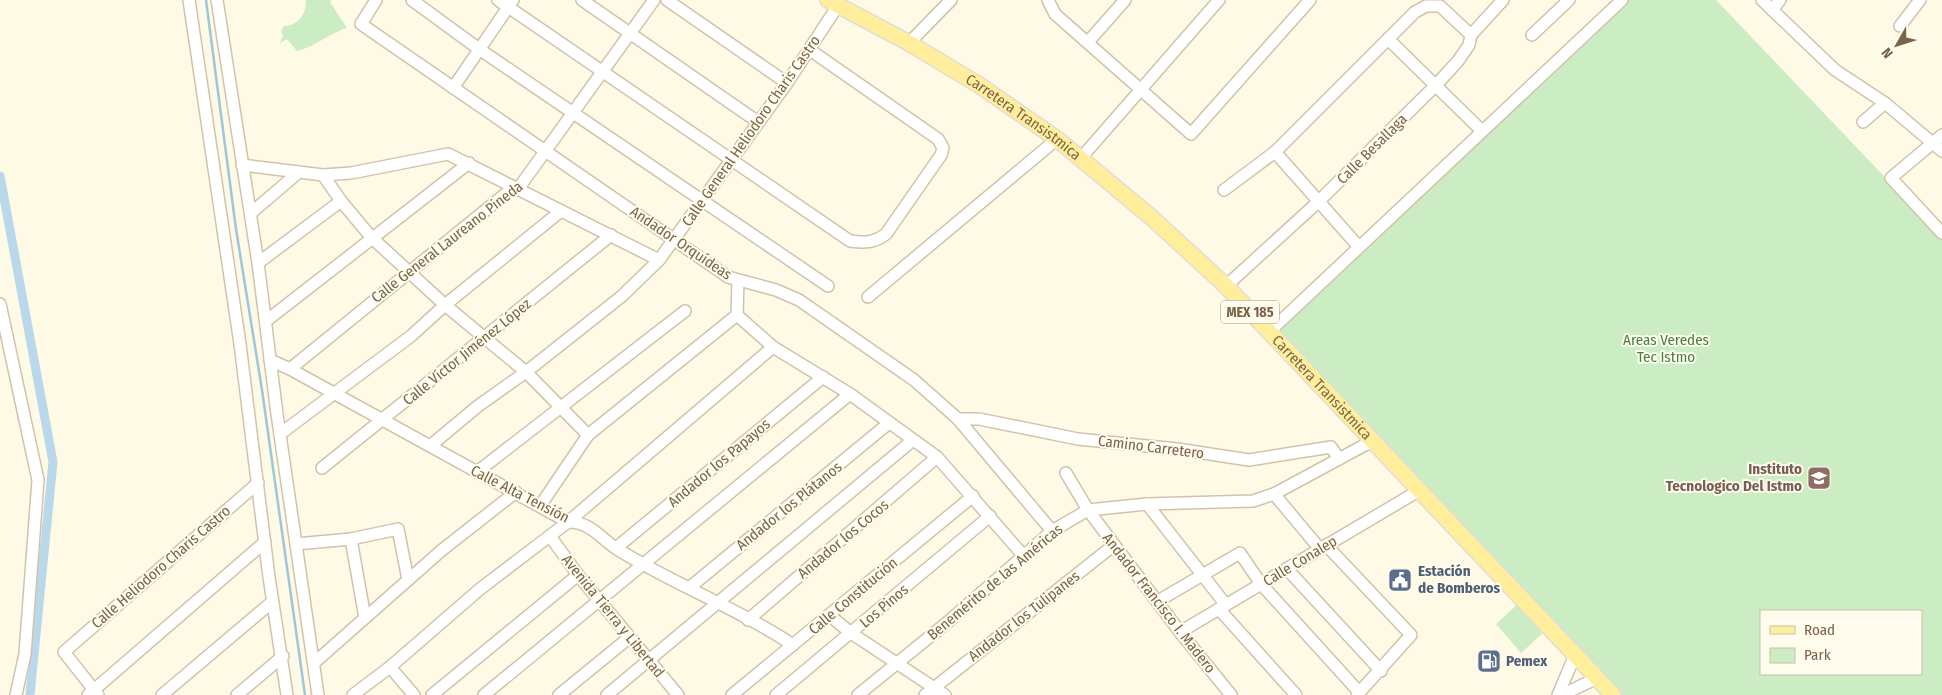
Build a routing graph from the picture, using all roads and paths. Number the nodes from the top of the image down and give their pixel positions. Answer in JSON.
{"nodes":[{"id":1,"x":189,"y":0,"type":"edge"},
{"id":2,"x":217,"y":0,"type":"edge"},
{"id":3,"x":376,"y":0,"type":"edge"},
{"id":4,"x":412,"y":0,"type":"edge"},
{"id":5,"x":582,"y":0,"type":"edge"},
{"id":6,"x":654,"y":0,"type":"edge"},
{"id":7,"x":667,"y":0,"type":"edge"},
{"id":8,"x":951,"y":0,"type":"edge"},
{"id":9,"x":1048,"y":0,"type":"edge"},
{"id":10,"x":1125,"y":0,"type":"edge"},
{"id":11,"x":1219,"y":0,"type":"edge"},
{"id":12,"x":1310,"y":0,"type":"edge"},
{"id":13,"x":1503,"y":0,"type":"edge"},
{"id":14,"x":1569,"y":0,"type":"edge"},
{"id":15,"x":1622,"y":0,"type":"edge"},
{"id":16,"x":1762,"y":0,"type":"edge"},
{"id":17,"x":1780,"y":0,"type":"edge"},
{"id":18,"x":1920,"y":0,"type":"edge"},
{"id":19,"x":506,"y":2,"type":"edge"},
{"id":20,"x":834,"y":2,"type":"edge"},
{"id":21,"x":1443,"y":3,"type":"edge"},
{"id":22,"x":1772,"y":10,"type":"junction"},
{"id":23,"x":1900,"y":26,"type":"dead end"},
{"id":24,"x":631,"y":33,"type":"junction"},
{"id":25,"x":1471,"y":35,"type":"junction"},
{"id":26,"x":1532,"y":35,"type":"dead end"},
{"id":27,"x":1388,"y":39,"type":"junction"},
{"id":28,"x":1088,"y":42,"type":"junction"},
{"id":29,"x":908,"y":43,"type":"junction"},
{"id":30,"x":479,"y":49,"type":"junction"},
{"id":31,"x":810,"y":50,"type":"junction"},
{"id":32,"x":604,"y":72,"type":"junction"},
{"id":33,"x":787,"y":83,"type":"junction"},
{"id":34,"x":1436,"y":85,"type":"junction"},
{"id":35,"x":453,"y":88,"type":"junction"},
{"id":36,"x":1140,"y":89,"type":"junction"},
{"id":37,"x":1885,"y":103,"type":"junction"},
{"id":38,"x":575,"y":113,"type":"junction"},
{"id":39,"x":758,"y":122,"type":"junction"},
{"id":40,"x":1863,"y":122,"type":"dead end"},
{"id":41,"x":1482,"y":131,"type":"junction"},
{"id":42,"x":1057,"y":139,"type":"junction"},
{"id":43,"x":1937,"y":139,"type":"edge"},
{"id":44,"x":1942,"y":151,"type":"edge"},
{"id":45,"x":546,"y":152,"type":"junction"},
{"id":46,"x":1275,"y":152,"type":"junction"},
{"id":47,"x":1080,"y":158,"type":"junction"},
{"id":48,"x":732,"y":159,"type":"junction"},
{"id":49,"x":469,"y":163,"type":"junction"},
{"id":50,"x":242,"y":165,"type":"junction"},
{"id":51,"x":299,"y":172,"type":"junction"},
{"id":52,"x":323,"y":174,"type":"junction"},
{"id":53,"x":518,"y":189,"type":"junction"},
{"id":54,"x":1224,"y":190,"type":"dead end"},
{"id":55,"x":702,"y":200,"type":"junction"},
{"id":56,"x":341,"y":201,"type":"junction"},
{"id":57,"x":1318,"y":202,"type":"junction"},
{"id":58,"x":561,"y":211,"type":"junction"},
{"id":59,"x":250,"y":213,"type":"junction"},
{"id":60,"x":1942,"y":233,"type":"edge"},
{"id":61,"x":610,"y":234,"type":"junction"},
{"id":62,"x":371,"y":237,"type":"junction"},
{"id":63,"x":674,"y":240,"type":"junction"},
{"id":64,"x":1360,"y":247,"type":"junction"},
{"id":65,"x":659,"y":260,"type":"junction"},
{"id":66,"x":258,"y":262,"type":"junction"},
{"id":67,"x":408,"y":271,"type":"junction"},
{"id":68,"x":738,"y":281,"type":"junction"},
{"id":69,"x":828,"y":286,"type":"dead end"},
{"id":70,"x":1226,"y":286,"type":"junction"},
{"id":71,"x":868,"y":297,"type":"dead end"},
{"id":72,"x":0,"y":304,"type":"edge"},
{"id":73,"x":445,"y":305,"type":"junction"},
{"id":74,"x":685,"y":311,"type":"dead end"},
{"id":75,"x":737,"y":315,"type":"junction"},
{"id":76,"x":266,"y":321,"type":"junction"},
{"id":77,"x":1269,"y":332,"type":"junction"},
{"id":78,"x":483,"y":338,"type":"junction"},
{"id":79,"x":773,"y":346,"type":"junction"},
{"id":80,"x":270,"y":360,"type":"junction"},
{"id":81,"x":290,"y":369,"type":"junction"},
{"id":82,"x":526,"y":372,"type":"junction"},
{"id":83,"x":823,"y":377,"type":"junction"},
{"id":84,"x":333,"y":394,"type":"junction"},
{"id":85,"x":850,"y":394,"type":"junction"},
{"id":86,"x":560,"y":406,"type":"junction"},
{"id":87,"x":958,"y":419,"type":"junction"},
{"id":88,"x":382,"y":420,"type":"junction"},
{"id":89,"x":888,"y":423,"type":"junction"},
{"id":90,"x":280,"y":434,"type":"junction"},
{"id":91,"x":588,"y":435,"type":"junction"},
{"id":92,"x":913,"y":440,"type":"junction"},
{"id":93,"x":1374,"y":440,"type":"junction"},
{"id":94,"x":430,"y":446,"type":"junction"},
{"id":95,"x":937,"y":457,"type":"junction"},
{"id":96,"x":1339,"y":459,"type":"junction"},
{"id":97,"x":322,"y":468,"type":"dead end"},
{"id":98,"x":476,"y":472,"type":"junction"},
{"id":99,"x":1066,"y":473,"type":"dead end"},
{"id":100,"x":258,"y":483,"type":"junction"},
{"id":101,"x":1420,"y":490,"type":"junction"},
{"id":102,"x":516,"y":492,"type":"junction"},
{"id":103,"x":1274,"y":494,"type":"junction"},
{"id":104,"x":973,"y":496,"type":"junction"},
{"id":105,"x":1148,"y":504,"type":"junction"},
{"id":106,"x":540,"y":506,"type":"junction"},
{"id":107,"x":1088,"y":510,"type":"junction"},
{"id":108,"x":990,"y":516,"type":"junction"},
{"id":109,"x":568,"y":522,"type":"junction"},
{"id":110,"x":1052,"y":531,"type":"junction"},
{"id":111,"x":550,"y":536,"type":"junction"},
{"id":112,"x":351,"y":539,"type":"junction"},
{"id":113,"x":265,"y":542,"type":"junction"},
{"id":114,"x":296,"y":544,"type":"junction"},
{"id":115,"x":1114,"y":544,"type":"junction"},
{"id":116,"x":1323,"y":547,"type":"junction"},
{"id":117,"x":616,"y":548,"type":"junction"},
{"id":118,"x":1023,"y":555,"type":"junction"},
{"id":119,"x":645,"y":564,"type":"junction"},
{"id":120,"x":1287,"y":569,"type":"junction"},
{"id":121,"x":578,"y":575,"type":"junction"},
{"id":122,"x":1204,"y":575,"type":"junction"},
{"id":123,"x":408,"y":580,"type":"junction"},
{"id":124,"x":1261,"y":584,"type":"junction"},
{"id":125,"x":689,"y":588,"type":"junction"},
{"id":126,"x":600,"y":601,"type":"junction"},
{"id":127,"x":1158,"y":601,"type":"junction"},
{"id":128,"x":272,"y":602,"type":"junction"},
{"id":129,"x":717,"y":604,"type":"junction"},
{"id":130,"x":1223,"y":607,"type":"junction"},
{"id":131,"x":829,"y":614,"type":"junction"},
{"id":132,"x":365,"y":618,"type":"junction"},
{"id":133,"x":748,"y":620,"type":"junction"},
{"id":134,"x":1180,"y":632,"type":"junction"},
{"id":135,"x":851,"y":633,"type":"junction"},
{"id":136,"x":630,"y":637,"type":"junction"},
{"id":137,"x":793,"y":645,"type":"junction"},
{"id":138,"x":1575,"y":655,"type":"junction"},
{"id":139,"x":282,"y":656,"type":"junction"},
{"id":140,"x":650,"y":660,"type":"junction"},
{"id":141,"x":314,"y":663,"type":"junction"},
{"id":142,"x":897,"y":663,"type":"junction"},
{"id":143,"x":390,"y":667,"type":"junction"},
{"id":144,"x":1381,"y":671,"type":"junction"},
{"id":145,"x":1597,"y":678,"type":"junction"},
{"id":146,"x":929,"y":691,"type":"edge"},
{"id":147,"x":94,"y":693,"type":"edge"},
{"id":148,"x":358,"y":693,"type":"edge"},
{"id":149,"x":1358,"y":694,"type":"edge"},
{"id":150,"x":16,"y":695,"type":"edge"},
{"id":151,"x":162,"y":695,"type":"edge"},
{"id":152,"x":238,"y":695,"type":"edge"},
{"id":153,"x":288,"y":695,"type":"edge"},
{"id":154,"x":318,"y":695,"type":"edge"},
{"id":155,"x":414,"y":695,"type":"edge"},
{"id":156,"x":432,"y":695,"type":"edge"},
{"id":157,"x":484,"y":695,"type":"edge"},
{"id":158,"x":559,"y":695,"type":"edge"},
{"id":159,"x":607,"y":695,"type":"edge"},
{"id":160,"x":678,"y":695,"type":"edge"},
{"id":161,"x":732,"y":695,"type":"edge"},
{"id":162,"x":776,"y":695,"type":"edge"},
{"id":163,"x":858,"y":695,"type":"edge"},
{"id":164,"x":945,"y":695,"type":"edge"},
{"id":165,"x":1231,"y":695,"type":"edge"},
{"id":166,"x":1296,"y":695,"type":"edge"},
{"id":167,"x":1560,"y":695,"type":"edge"},
{"id":168,"x":1613,"y":695,"type":"edge"}],
"edges":[{"from":1,"to":100,"type":"street"},
{"from":2,"to":50,"type":"street"},
{"from":3,"to":35,"type":"street","name":"Andador Orquídeas"},
{"from":4,"to":30,"type":"street"},
{"from":5,"to":24,"type":"street"},
{"from":6,"to":24,"type":"street","name":"Calle General Laureano Pineda"},
{"from":7,"to":33,"type":"street"},
{"from":8,"to":29,"type":"street"},
{"from":9,"to":28,"type":"street"},
{"from":10,"to":28,"type":"street"},
{"from":11,"to":36,"type":"street"},
{"from":12,"to":36,"type":"street"},
{"from":13,"to":25,"type":"street","name":"Calle Besallaga"},
{"from":14,"to":26,"type":"street"},
{"from":15,"to":41,"type":"street"},
{"from":16,"to":22,"type":"street"},
{"from":17,"to":22,"type":"street"},
{"from":18,"to":23,"type":"street"},
{"from":19,"to":30,"type":"street"},
{"from":19,"to":32,"type":"street"},
{"from":20,"to":29,"type":"main road","name":"Carretera Transistmica","number":"MEX 185"},
{"from":20,"to":31,"type":"street","name":"Calle General Heliodoro Charis Castro"},
{"from":21,"to":25,"type":"street"},
{"from":21,"to":27,"type":"street"},
{"from":22,"to":37,"type":"street"},
{"from":24,"to":32,"type":"street","name":"Calle General Laureano Pineda"},
{"from":24,"to":39,"type":"street"},
{"from":25,"to":34,"type":"street","name":"Calle Besallaga"},
{"from":27,"to":34,"type":"street"},
{"from":27,"to":46,"type":"street"},
{"from":28,"to":36,"type":"street"},
{"from":29,"to":42,"type":"main road","name":"Carretera Transistmica","number":"MEX 185"},
{"from":30,"to":35,"type":"street"},
{"from":30,"to":38,"type":"street"},
{"from":31,"to":33,"type":"street","name":"Calle General Heliodoro Charis Castro"},
{"from":31,"to":48,"type":"street"},
{"from":32,"to":38,"type":"street","name":"Calle General Laureano Pineda"},
{"from":32,"to":48,"type":"street"},
{"from":33,"to":39,"type":"street","name":"Calle General Heliodoro Charis Castro"},
{"from":34,"to":41,"type":"street"},
{"from":34,"to":57,"type":"street","name":"Calle Besallaga"},
{"from":35,"to":45,"type":"street","name":"Andador Orquídeas"},
{"from":36,"to":47,"type":"street"},
{"from":37,"to":40,"type":"street"},
{"from":37,"to":43,"type":"street"},
{"from":38,"to":45,"type":"street","name":"Calle General Laureano Pineda"},
{"from":38,"to":55,"type":"street"},
{"from":39,"to":48,"type":"street","name":"Calle General Heliodoro Charis Castro"},
{"from":41,"to":64,"type":"street"},
{"from":42,"to":47,"type":"main road","name":"Carretera Transistmica","number":"MEX 185"},
{"from":42,"to":71,"type":"street"},
{"from":43,"to":44,"type":"street"},
{"from":43,"to":60,"type":"street"},
{"from":45,"to":53,"type":"street","name":"Calle General Laureano Pineda"},
{"from":45,"to":63,"type":"street","name":"Andador Orquídeas"},
{"from":46,"to":54,"type":"street"},
{"from":46,"to":57,"type":"street"},
{"from":47,"to":70,"type":"main road","name":"Carretera Transistmica","number":"MEX 185"},
{"from":48,"to":55,"type":"street","name":"Calle General Heliodoro Charis Castro"},
{"from":49,"to":52,"type":"street"},
{"from":49,"to":53,"type":"street"},
{"from":49,"to":62,"type":"street"},
{"from":50,"to":51,"type":"street"},
{"from":50,"to":59,"type":"street"},
{"from":51,"to":52,"type":"street"},
{"from":51,"to":59,"type":"street"},
{"from":52,"to":56,"type":"street"},
{"from":53,"to":58,"type":"street"},
{"from":53,"to":67,"type":"street","name":"Calle General Laureano Pineda"},
{"from":55,"to":63,"type":"street","name":"Calle General Heliodoro Charis Castro"},
{"from":55,"to":69,"type":"street"},
{"from":56,"to":62,"type":"street"},
{"from":56,"to":66,"type":"street"},
{"from":57,"to":64,"type":"street"},
{"from":57,"to":70,"type":"street","name":"Calle Besallaga"},
{"from":58,"to":61,"type":"street"},
{"from":58,"to":73,"type":"street"},
{"from":59,"to":66,"type":"street"},
{"from":61,"to":65,"type":"street"},
{"from":61,"to":78,"type":"street","name":"Calle Víctor Jiménez López"},
{"from":62,"to":67,"type":"street"},
{"from":62,"to":76,"type":"street"},
{"from":63,"to":65,"type":"street","name":"Calle General Heliodoro Charis Castro"},
{"from":63,"to":68,"type":"street","name":"Andador Orquídeas"},
{"from":64,"to":77,"type":"street"},
{"from":65,"to":82,"type":"street","name":"Calle General Heliodoro Charis Castro"},
{"from":66,"to":76,"type":"street"},
{"from":67,"to":73,"type":"street"},
{"from":67,"to":81,"type":"street","name":"Calle General Laureano Pineda"},
{"from":68,"to":75,"type":"street"},
{"from":68,"to":87,"type":"street","name":"Andador Orquídeas"},
{"from":70,"to":77,"type":"main road","name":"Carretera Transistmica","number":"MEX 185"},
{"from":72,"to":150,"type":"street"},
{"from":73,"to":78,"type":"street"},
{"from":73,"to":84,"type":"street"},
{"from":74,"to":86,"type":"street"},
{"from":75,"to":79,"type":"street"},
{"from":75,"to":91,"type":"street"},
{"from":76,"to":80,"type":"street"},
{"from":77,"to":93,"type":"main road","name":"Carretera Transistmica","number":"MEX 185"},
{"from":78,"to":82,"type":"street"},
{"from":78,"to":88,"type":"street","name":"Calle Víctor Jiménez López"},
{"from":79,"to":83,"type":"street"},
{"from":79,"to":109,"type":"street"},
{"from":80,"to":81,"type":"street","name":"Calle Alta Tensión"},
{"from":80,"to":90,"type":"street"},
{"from":81,"to":84,"type":"street","name":"Calle Alta Tensión"},
{"from":82,"to":86,"type":"street"},
{"from":82,"to":94,"type":"street","name":"Calle General Heliodoro Charis Castro"},
{"from":83,"to":85,"type":"street"},
{"from":83,"to":117,"type":"street","name":"Andador los Papayos"},
{"from":84,"to":88,"type":"street","name":"Calle Alta Tensión"},
{"from":84,"to":90,"type":"street"},
{"from":85,"to":89,"type":"street"},
{"from":85,"to":119,"type":"street"},
{"from":86,"to":91,"type":"street"},
{"from":86,"to":98,"type":"street"},
{"from":87,"to":96,"type":"street","name":"Camino Carretero"},
{"from":87,"to":110,"type":"street","name":"Andador Orquídeas"},
{"from":88,"to":94,"type":"street","name":"Calle Alta Tensión"},
{"from":88,"to":97,"type":"street","name":"Calle Víctor Jiménez López"},
{"from":89,"to":92,"type":"street"},
{"from":89,"to":125,"type":"street","name":"Andador los Plátanos"},
{"from":90,"to":114,"type":"street"},
{"from":91,"to":106,"type":"street"},
{"from":92,"to":95,"type":"street"},
{"from":92,"to":129,"type":"street"},
{"from":93,"to":96,"type":"street","name":"Benemérito de las Américas"},
{"from":93,"to":101,"type":"main road","name":"Carretera Transistmica","number":"MEX 185"},
{"from":94,"to":98,"type":"street","name":"Calle Alta Tensión"},
{"from":95,"to":104,"type":"street"},
{"from":95,"to":133,"type":"street","name":"Andador los Cocos"},
{"from":96,"to":103,"type":"street","name":"Benemérito de las Américas"},
{"from":98,"to":102,"type":"street","name":"Calle Alta Tensión"},
{"from":99,"to":107,"type":"street","name":"Andador Francisco I. Madero"},
{"from":100,"to":113,"type":"street"},
{"from":100,"to":147,"type":"street","name":"Calle Heliodoro Charis Castro"},
{"from":101,"to":116,"type":"street","name":"Calle Conalep"},
{"from":101,"to":138,"type":"main road","name":"Carretera Transistmica","number":"MEX 185"},
{"from":102,"to":106,"type":"street","name":"Calle Alta Tensión"},
{"from":102,"to":123,"type":"street"},
{"from":103,"to":105,"type":"street","name":"Benemérito de las Américas"},
{"from":103,"to":116,"type":"street"},
{"from":104,"to":108,"type":"street"},
{"from":104,"to":131,"type":"street","name":"Calle Constitución"},
{"from":105,"to":107,"type":"street","name":"Benemérito de las Américas"},
{"from":105,"to":122,"type":"street"},
{"from":106,"to":109,"type":"street","name":"Calle Alta Tensión"},
{"from":107,"to":110,"type":"street","name":"Benemérito de las Américas"},
{"from":107,"to":115,"type":"street","name":"Andador Francisco I. Madero"},
{"from":108,"to":118,"type":"street"},
{"from":108,"to":135,"type":"street","name":"Los Pinos"},
{"from":109,"to":111,"type":"street"},
{"from":109,"to":117,"type":"street","name":"Calle Alta Tensión"},
{"from":110,"to":118,"type":"street","name":"Benemérito de las Américas"},
{"from":111,"to":121,"type":"street","name":"Avenida Tierra y Libertad"},
{"from":111,"to":143,"type":"street"},
{"from":112,"to":114,"type":"street"},
{"from":112,"to":123,"type":"street"},
{"from":112,"to":132,"type":"street"},
{"from":113,"to":128,"type":"street"},
{"from":113,"to":147,"type":"street"},
{"from":114,"to":141,"type":"street"},
{"from":115,"to":127,"type":"street","name":"Andador Francisco I. Madero"},
{"from":115,"to":146,"type":"street","name":"Andador los Tulipanes"},
{"from":116,"to":120,"type":"street","name":"Calle Conalep"},
{"from":116,"to":144,"type":"street"},
{"from":117,"to":119,"type":"street","name":"Calle Alta Tensión"},
{"from":118,"to":142,"type":"street","name":"Benemérito de las Américas"},
{"from":119,"to":125,"type":"street","name":"Calle Alta Tensión"},
{"from":119,"to":126,"type":"street"},
{"from":120,"to":124,"type":"street","name":"Calle Conalep"},
{"from":120,"to":144,"type":"street"},
{"from":121,"to":126,"type":"street","name":"Avenida Tierra y Libertad"},
{"from":121,"to":156,"type":"street"},
{"from":122,"to":124,"type":"street"},
{"from":122,"to":127,"type":"street"},
{"from":122,"to":130,"type":"street"},
{"from":123,"to":132,"type":"street"},
{"from":124,"to":130,"type":"street","name":"Calle Conalep"},
{"from":124,"to":149,"type":"street"},
{"from":125,"to":129,"type":"street","name":"Calle Alta Tensión"},
{"from":126,"to":136,"type":"street","name":"Avenida Tierra y Libertad"},
{"from":126,"to":157,"type":"street"},
{"from":127,"to":134,"type":"street","name":"Andador Francisco I. Madero"},
{"from":128,"to":139,"type":"street"},
{"from":128,"to":151,"type":"street"},
{"from":129,"to":133,"type":"street","name":"Calle Alta Tensión"},
{"from":129,"to":140,"type":"street"},
{"from":130,"to":134,"type":"street","name":"Calle Conalep"},
{"from":130,"to":166,"type":"street"},
{"from":131,"to":135,"type":"street"},
{"from":131,"to":137,"type":"street","name":"Calle Constitución"},
{"from":132,"to":141,"type":"street"},
{"from":133,"to":137,"type":"street","name":"Calle Alta Tensión"},
{"from":134,"to":165,"type":"street","name":"Andador Francisco I. Madero"},
{"from":135,"to":142,"type":"street"},
{"from":135,"to":162,"type":"street","name":"Los Pinos"},
{"from":136,"to":140,"type":"street","name":"Avenida Tierra y Libertad"},
{"from":136,"to":158,"type":"street"},
{"from":137,"to":161,"type":"street","name":"Calle Constitución"},
{"from":138,"to":145,"type":"main road","name":"Carretera Transistmica","number":"MEX 185"},
{"from":138,"to":167,"type":"street"},
{"from":139,"to":152,"type":"street"},
{"from":139,"to":153,"type":"street"},
{"from":140,"to":159,"type":"street"},
{"from":140,"to":160,"type":"street","name":"Avenida Tierra y Libertad"},
{"from":141,"to":154,"type":"street"},
{"from":142,"to":146,"type":"street"},
{"from":142,"to":163,"type":"street","name":"Benemérito de las Américas"},
{"from":143,"to":148,"type":"street"},
{"from":143,"to":155,"type":"street"},
{"from":144,"to":149,"type":"street"},
{"from":145,"to":167,"type":"street"},
{"from":145,"to":168,"type":"main road","name":"Carretera Transistmica","number":"MEX 185"},
{"from":146,"to":164,"type":"street"}]}
